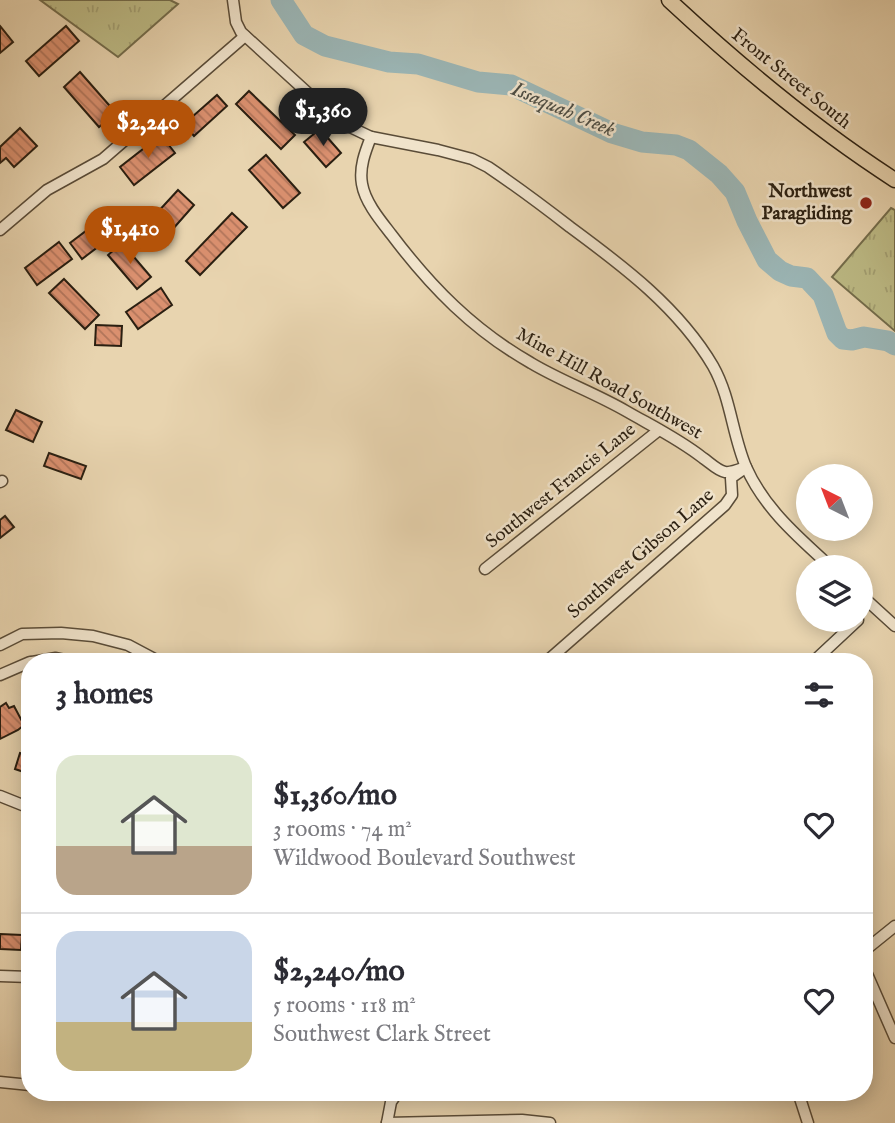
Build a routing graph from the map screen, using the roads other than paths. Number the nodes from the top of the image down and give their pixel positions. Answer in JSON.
{"nodes":[{"id":1,"x":233,"y":0,"type":"edge"},
{"id":2,"x":669,"y":0,"type":"edge"},
{"id":3,"x":245,"y":36,"type":"junction"},
{"id":4,"x":371,"y":138,"type":"junction"},
{"id":5,"x":895,"y":180,"type":"edge"},
{"id":6,"x":0,"y":230,"type":"edge"},
{"id":7,"x":659,"y":430,"type":"junction"},
{"id":8,"x":746,"y":467,"type":"junction"},
{"id":9,"x":818,"y":555,"type":"edge"},
{"id":10,"x":485,"y":569,"type":"dead end"},
{"id":11,"x":873,"y":606,"type":"edge"},
{"id":12,"x":895,"y":626,"type":"edge"},
{"id":13,"x":844,"y":632,"type":"edge"},
{"id":14,"x":0,"y":645,"type":"edge"},
{"id":15,"x":143,"y":653,"type":"edge"},
{"id":16,"x":555,"y":653,"type":"edge"},
{"id":17,"x":822,"y":653,"type":"edge"},
{"id":18,"x":21,"y":666,"type":"edge"},
{"id":19,"x":0,"y":675,"type":"edge"},
{"id":20,"x":0,"y":796,"type":"edge"},
{"id":21,"x":21,"y":804,"type":"edge"},
{"id":22,"x":895,"y":926,"type":"edge"},
{"id":23,"x":873,"y":945,"type":"edge"},
{"id":24,"x":0,"y":976,"type":"edge"},
{"id":25,"x":21,"y":977,"type":"edge"},
{"id":26,"x":873,"y":988,"type":"edge"},
{"id":27,"x":895,"y":1038,"type":"edge"},
{"id":28,"x":0,"y":1082,"type":"edge"},
{"id":29,"x":21,"y":1084,"type":"edge"},
{"id":30,"x":392,"y":1101,"type":"edge"},
{"id":31,"x":801,"y":1101,"type":"edge"},
{"id":32,"x":387,"y":1123,"type":"edge"},
{"id":33,"x":550,"y":1123,"type":"edge"},
{"id":34,"x":808,"y":1123,"type":"edge"}],
"edges":[{"from":1,"to":3,"type":"street"},
{"from":2,"to":5,"type":"main road","name":"Front Street South"},
{"from":3,"to":4,"type":"street"},
{"from":3,"to":6,"type":"street"},
{"from":4,"to":7,"type":"street","name":"Mine Hill Road Southwest"},
{"from":4,"to":8,"type":"street"},
{"from":7,"to":8,"type":"street","name":"Mine Hill Road Southwest"},
{"from":7,"to":10,"type":"street","name":"Southwest Francis Lane"},
{"from":8,"to":9,"type":"street"},
{"from":8,"to":16,"type":"street","name":"Southwest Gibson Lane"},
{"from":11,"to":12,"type":"street"},
{"from":13,"to":17,"type":"street"},
{"from":14,"to":15,"type":"street"},
{"from":18,"to":19,"type":"street"},
{"from":20,"to":21,"type":"street"},
{"from":22,"to":23,"type":"street"},
{"from":24,"to":25,"type":"street"},
{"from":26,"to":27,"type":"street"},
{"from":28,"to":29,"type":"street"},
{"from":30,"to":32,"type":"street"},
{"from":31,"to":34,"type":"street"},
{"from":32,"to":33,"type":"street"}]}
